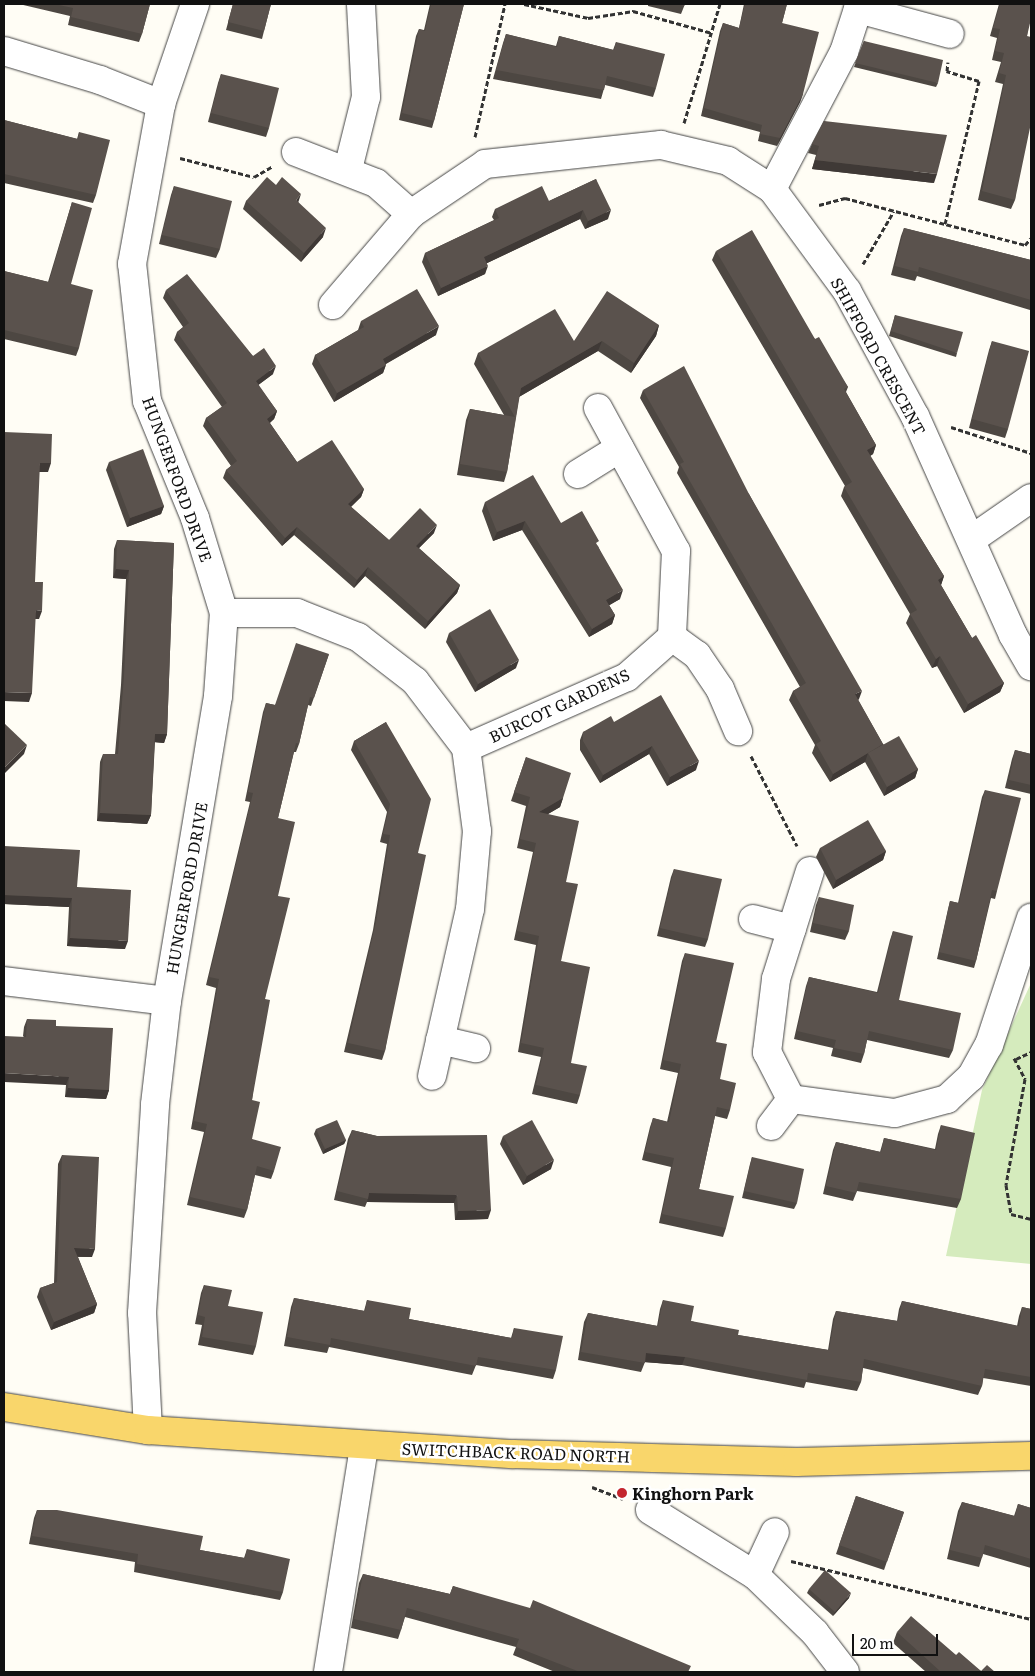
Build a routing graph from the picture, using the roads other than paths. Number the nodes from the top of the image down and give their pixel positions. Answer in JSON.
{"nodes":[{"id":1,"x":196,"y":4,"type":"edge"},
{"id":2,"x":361,"y":4,"type":"edge"},
{"id":3,"x":950,"y":34,"type":"road end"},
{"id":4,"x":4,"y":51,"type":"edge"},
{"id":5,"x":161,"y":104,"type":"junction"},
{"id":6,"x":296,"y":152,"type":"road end"},
{"id":7,"x":348,"y":169,"type":"junction"},
{"id":8,"x":772,"y":189,"type":"junction"},
{"id":9,"x":411,"y":214,"type":"junction"},
{"id":10,"x":333,"y":305,"type":"dead end"},
{"id":11,"x":598,"y":408,"type":"dead end"},
{"id":12,"x":620,"y":448,"type":"junction"},
{"id":13,"x":578,"y":474,"type":"dead end"},
{"id":14,"x":1031,"y":498,"type":"edge"},
{"id":15,"x":972,"y":539,"type":"junction"},
{"id":16,"x":224,"y":613,"type":"junction"},
{"id":17,"x":1022,"y":632,"type":"edge"},
{"id":18,"x":672,"y":637,"type":"junction"},
{"id":19,"x":1031,"y":666,"type":"edge"},
{"id":20,"x":738,"y":731,"type":"road end"},
{"id":21,"x":466,"y":748,"type":"junction"},
{"id":22,"x":810,"y":871,"type":"road end"},
{"id":23,"x":1031,"y":918,"type":"edge"},
{"id":24,"x":753,"y":919,"type":"dead end"},
{"id":25,"x":792,"y":929,"type":"junction"},
{"id":26,"x":4,"y":981,"type":"edge"},
{"id":27,"x":167,"y":1001,"type":"junction"},
{"id":28,"x":440,"y":1040,"type":"junction"},
{"id":29,"x":476,"y":1048,"type":"dead end"},
{"id":30,"x":432,"y":1076,"type":"dead end"},
{"id":31,"x":791,"y":1099,"type":"junction"},
{"id":32,"x":771,"y":1126,"type":"dead end"},
{"id":33,"x":4,"y":1407,"type":"edge"},
{"id":34,"x":148,"y":1430,"type":"junction"},
{"id":35,"x":364,"y":1446,"type":"junction"},
{"id":36,"x":1031,"y":1456,"type":"edge"},
{"id":37,"x":650,"y":1510,"type":"dead end"},
{"id":38,"x":328,"y":1672,"type":"edge"},
{"id":39,"x":845,"y":1672,"type":"edge"}],
"edges":[{"from":1,"to":5,"type":"street","name":"HUNGERFORD DRIVE"},
{"from":2,"to":7,"type":"street"},
{"from":3,"to":8,"type":"street"},
{"from":4,"to":5,"type":"street"},
{"from":5,"to":16,"type":"street","name":"HUNGERFORD DRIVE"},
{"from":6,"to":7,"type":"street"},
{"from":7,"to":9,"type":"street"},
{"from":8,"to":9,"type":"street","name":"SHIFFORD CRESCENT"},
{"from":8,"to":15,"type":"street","name":"SHIFFORD CRESCENT"},
{"from":9,"to":10,"type":"street","name":"SHIFFORD CRESCENT"},
{"from":11,"to":12,"type":"street"},
{"from":12,"to":13,"type":"street"},
{"from":12,"to":18,"type":"street"},
{"from":14,"to":15,"type":"street"},
{"from":15,"to":17,"type":"street","name":"SHIFFORD CRESCENT"},
{"from":16,"to":21,"type":"street"},
{"from":16,"to":27,"type":"street","name":"HUNGERFORD DRIVE"},
{"from":17,"to":19,"type":"street","name":"SHIFFORD CRESCENT"},
{"from":18,"to":20,"type":"street"},
{"from":18,"to":21,"type":"street","name":"BURCOT GARDENS"},
{"from":21,"to":28,"type":"street"},
{"from":22,"to":25,"type":"street"},
{"from":23,"to":31,"type":"street"},
{"from":24,"to":25,"type":"street"},
{"from":25,"to":31,"type":"street"},
{"from":26,"to":27,"type":"street"},
{"from":27,"to":34,"type":"street","name":"HUNGERFORD DRIVE"},
{"from":28,"to":29,"type":"street"},
{"from":28,"to":30,"type":"street"},
{"from":31,"to":32,"type":"street"},
{"from":33,"to":34,"type":"main road","name":"SWITCHBACK ROAD NORTH"},
{"from":34,"to":35,"type":"main road","name":"SWITCHBACK ROAD NORTH"},
{"from":35,"to":36,"type":"main road","name":"SWITCHBACK ROAD NORTH"},
{"from":35,"to":38,"type":"street"},
{"from":37,"to":39,"type":"street"}]}
